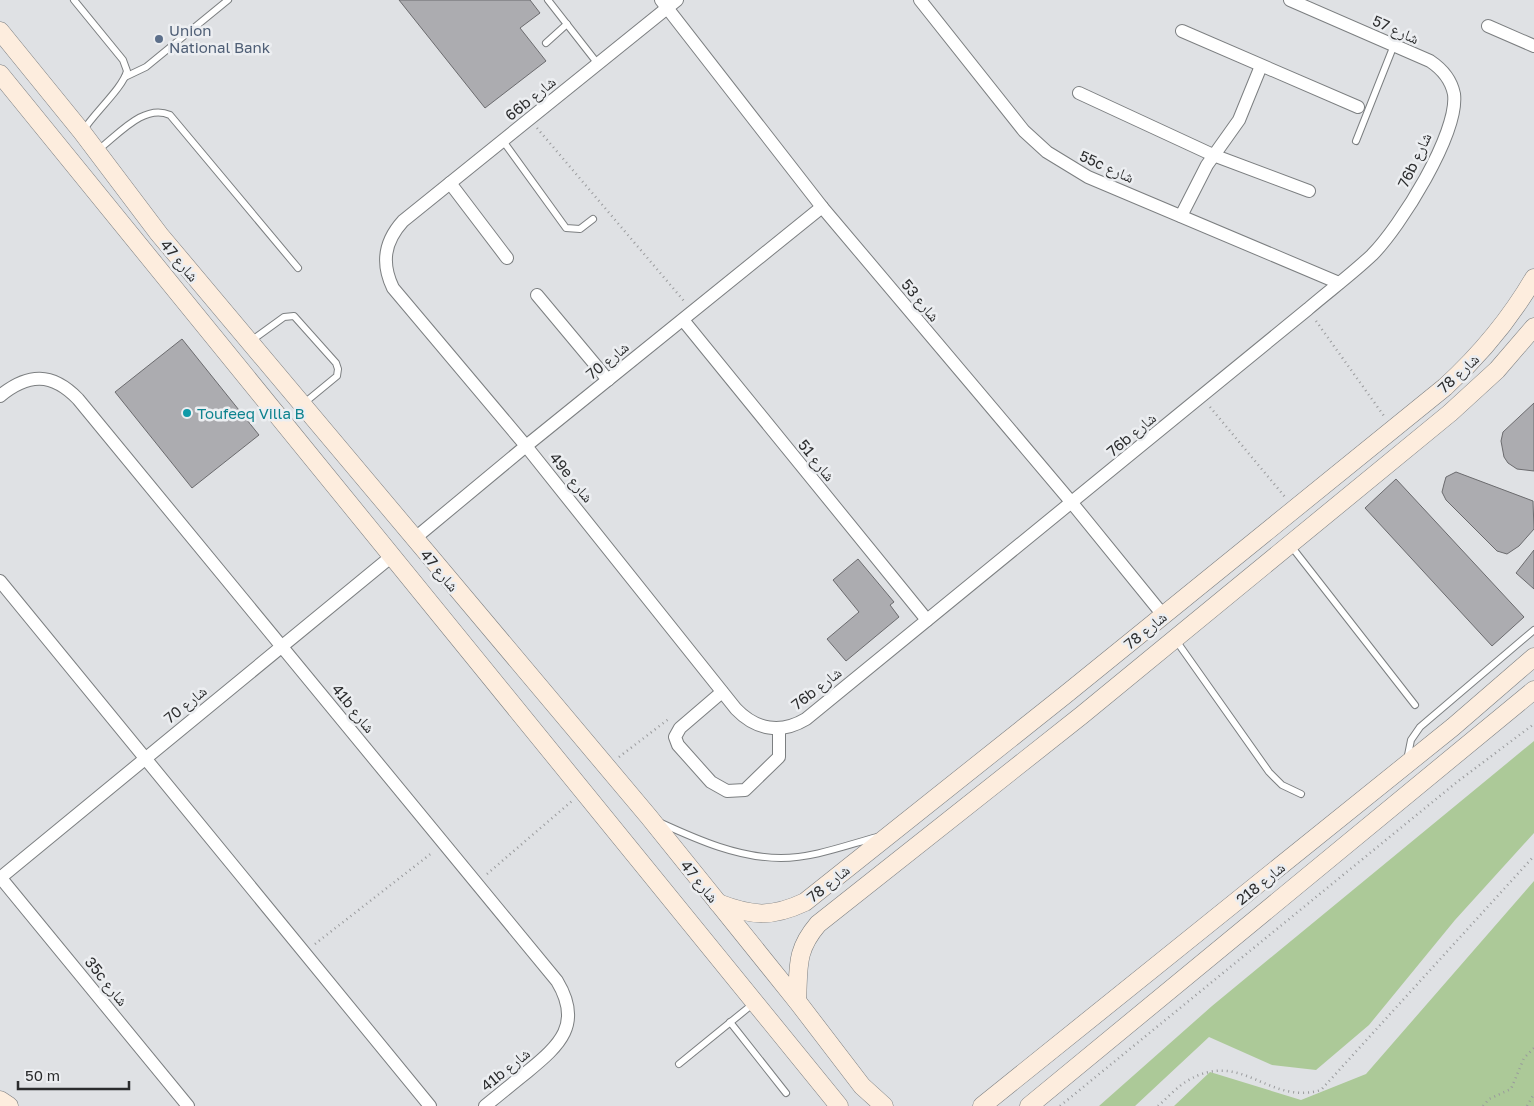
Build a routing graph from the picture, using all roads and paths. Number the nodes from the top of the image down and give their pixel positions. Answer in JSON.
{"nodes":[{"id":1,"x":74,"y":0,"type":"edge"},
{"id":2,"x":228,"y":0,"type":"edge"},
{"id":3,"x":548,"y":0,"type":"edge"},
{"id":4,"x":920,"y":0,"type":"edge"},
{"id":5,"x":1290,"y":0,"type":"edge"},
{"id":6,"x":669,"y":3,"type":"edge"},
{"id":7,"x":567,"y":24,"type":"junction"},
{"id":8,"x":1488,"y":26,"type":"dead end"},
{"id":9,"x":0,"y":31,"type":"edge"},
{"id":10,"x":1182,"y":31,"type":"dead end"},
{"id":11,"x":546,"y":42,"type":"dead end"},
{"id":12,"x":1394,"y":46,"type":"junction"},
{"id":13,"x":1534,"y":46,"type":"edge"},
{"id":14,"x":598,"y":64,"type":"junction"},
{"id":15,"x":1261,"y":66,"type":"junction"},
{"id":16,"x":0,"y":74,"type":"edge"},
{"id":17,"x":126,"y":77,"type":"junction"},
{"id":18,"x":1079,"y":93,"type":"dead end"},
{"id":19,"x":1358,"y":107,"type":"dead end"},
{"id":20,"x":1451,"y":117,"type":"joint"},
{"id":21,"x":529,"y":120,"type":"junction"},
{"id":22,"x":43,"y":126,"type":"junction"},
{"id":23,"x":82,"y":132,"type":"junction"},
{"id":24,"x":503,"y":141,"type":"junction"},
{"id":25,"x":1356,"y":141,"type":"dead end"},
{"id":26,"x":96,"y":151,"type":"junction"},
{"id":27,"x":1213,"y":155,"type":"junction"},
{"id":28,"x":450,"y":184,"type":"junction"},
{"id":29,"x":1309,"y":191,"type":"dead end"},
{"id":30,"x":822,"y":207,"type":"junction"},
{"id":31,"x":115,"y":215,"type":"junction"},
{"id":32,"x":1181,"y":216,"type":"junction"},
{"id":33,"x":592,"y":219,"type":"dead end"},
{"id":34,"x":403,"y":221,"type":"joint"},
{"id":35,"x":159,"y":234,"type":"junction"},
{"id":36,"x":507,"y":258,"type":"dead end"},
{"id":37,"x":298,"y":268,"type":"dead end"},
{"id":38,"x":1534,"y":278,"type":"edge"},
{"id":39,"x":1339,"y":283,"type":"junction"},
{"id":40,"x":537,"y":296,"type":"dead end"},
{"id":41,"x":1308,"y":309,"type":"junction"},
{"id":42,"x":688,"y":316,"type":"junction"},
{"id":43,"x":1534,"y":327,"type":"edge"},
{"id":44,"x":250,"y":342,"type":"junction"},
{"id":45,"x":608,"y":380,"type":"junction"},
{"id":46,"x":0,"y":396,"type":"edge"},
{"id":47,"x":1201,"y":397,"type":"junction"},
{"id":48,"x":302,"y":405,"type":"junction"},
{"id":49,"x":1393,"y":428,"type":"junction"},
{"id":50,"x":526,"y":446,"type":"junction"},
{"id":51,"x":1072,"y":503,"type":"junction"},
{"id":52,"x":1294,"y":508,"type":"junction"},
{"id":53,"x":1327,"y":514,"type":"junction"},
{"id":54,"x":414,"y":539,"type":"junction"},
{"id":55,"x":1290,"y":546,"type":"junction"},
{"id":56,"x":1240,"y":552,"type":"junction"},
{"id":57,"x":392,"y":556,"type":"junction"},
{"id":58,"x":0,"y":581,"type":"edge"},
{"id":59,"x":1208,"y":612,"type":"junction"},
{"id":60,"x":1163,"y":615,"type":"junction"},
{"id":61,"x":927,"y":620,"type":"junction"},
{"id":62,"x":1534,"y":630,"type":"edge"},
{"id":63,"x":1175,"y":638,"type":"junction"},
{"id":64,"x":282,"y":646,"type":"junction"},
{"id":65,"x":1534,"y":657,"type":"edge"},
{"id":66,"x":1534,"y":690,"type":"edge"},
{"id":67,"x":722,"y":692,"type":"junction"},
{"id":68,"x":1415,"y":705,"type":"dead end"},
{"id":69,"x":676,"y":713,"type":"dead end"},
{"id":70,"x":1534,"y":724,"type":"edge"},
{"id":71,"x":780,"y":728,"type":"junction"},
{"id":72,"x":144,"y":758,"type":"junction"},
{"id":73,"x":1407,"y":765,"type":"junction"},
{"id":74,"x":606,"y":767,"type":"junction"},
{"id":75,"x":583,"y":791,"type":"junction"},
{"id":76,"x":1302,"y":794,"type":"dead end"},
{"id":77,"x":649,"y":817,"type":"junction"},
{"id":78,"x":888,"y":834,"type":"junction"},
{"id":79,"x":444,"y":844,"type":"junction"},
{"id":80,"x":1534,"y":856,"type":"edge"},
{"id":81,"x":0,"y":877,"type":"edge"},
{"id":82,"x":476,"y":883,"type":"junction"},
{"id":83,"x":718,"y":903,"type":"junction"},
{"id":84,"x":304,"y":952,"type":"junction"},
{"id":85,"x":797,"y":1001,"type":"junction"},
{"id":86,"x":754,"y":1002,"type":"junction"},
{"id":87,"x":730,"y":1022,"type":"junction"},
{"id":88,"x":1534,"y":1048,"type":"edge"},
{"id":89,"x":679,"y":1064,"type":"dead end"},
{"id":90,"x":1272,"y":1092,"type":"dead end"},
{"id":91,"x":786,"y":1093,"type":"dead end"},
{"id":92,"x":1534,"y":1094,"type":"edge"},
{"id":93,"x":1297,"y":1097,"type":"dead end"},
{"id":94,"x":0,"y":1100,"type":"edge"},
{"id":95,"x":9,"y":1106,"type":"edge"},
{"id":96,"x":188,"y":1106,"type":"edge"},
{"id":97,"x":430,"y":1106,"type":"edge"},
{"id":98,"x":485,"y":1106,"type":"edge"},
{"id":99,"x":839,"y":1106,"type":"edge"},
{"id":100,"x":884,"y":1106,"type":"edge"},
{"id":101,"x":982,"y":1106,"type":"edge"},
{"id":102,"x":1029,"y":1106,"type":"edge"},
{"id":103,"x":1060,"y":1106,"type":"edge"},
{"id":104,"x":1158,"y":1106,"type":"edge"},
{"id":105,"x":1483,"y":1106,"type":"edge"},
{"id":106,"x":1527,"y":1106,"type":"edge"}],
"edges":[{"from":1,"to":17,"type":"lane"},
{"from":2,"to":17,"type":"lane"},
{"from":3,"to":7,"type":"lane"},
{"from":4,"to":32,"type":"street","name":"55c شارع"},
{"from":5,"to":12,"type":"street","name":"شارع 57"},
{"from":6,"to":14,"type":"street","name":"66b شارع"},
{"from":6,"to":30,"type":"street","name":"شارع 53"},
{"from":7,"to":11,"type":"lane"},
{"from":7,"to":14,"type":"lane"},
{"from":8,"to":13,"type":"street"},
{"from":9,"to":23,"type":"street","name":"شارع 47"},
{"from":10,"to":15,"type":"street"},
{"from":12,"to":20,"type":"street","name":"شارع 57"},
{"from":12,"to":25,"type":"lane"},
{"from":14,"to":21,"type":"street","name":"66b شارع"},
{"from":15,"to":19,"type":"street"},
{"from":15,"to":27,"type":"street"},
{"from":16,"to":22,"type":"street","name":"شارع 47"},
{"from":17,"to":23,"type":"lane"},
{"from":18,"to":27,"type":"street"},
{"from":20,"to":39,"type":"street","name":"76b شارع"},
{"from":21,"to":24,"type":"street","name":"66b شارع"},
{"from":21,"to":42,"type":"path"},
{"from":22,"to":23,"type":"street"},
{"from":22,"to":31,"type":"street","name":"شارع 47"},
{"from":23,"to":26,"type":"street","name":"شارع 47"},
{"from":24,"to":28,"type":"street","name":"66b شارع"},
{"from":24,"to":33,"type":"lane"},
{"from":26,"to":35,"type":"street","name":"شارع 47"},
{"from":26,"to":37,"type":"lane"},
{"from":27,"to":29,"type":"street"},
{"from":27,"to":32,"type":"street"},
{"from":28,"to":34,"type":"street","name":"66b شارع"},
{"from":28,"to":36,"type":"street"},
{"from":30,"to":42,"type":"street","name":"شارع 70"},
{"from":30,"to":51,"type":"street","name":"شارع 53"},
{"from":31,"to":35,"type":"street"},
{"from":31,"to":57,"type":"street","name":"شارع 47"},
{"from":32,"to":39,"type":"street","name":"55c شارع"},
{"from":34,"to":50,"type":"street","name":"49e شارع"},
{"from":35,"to":44,"type":"street","name":"شارع 47"},
{"from":38,"to":49,"type":"street","name":"شارع 78"},
{"from":39,"to":41,"type":"street","name":"76b شارع"},
{"from":40,"to":45,"type":"street"},
{"from":41,"to":47,"type":"street","name":"76b شارع"},
{"from":41,"to":49,"type":"path"},
{"from":42,"to":45,"type":"street","name":"شارع 70"},
{"from":42,"to":61,"type":"street","name":"شارع 51"},
{"from":43,"to":53,"type":"street","name":"شارع 78"},
{"from":44,"to":48,"type":"street","name":"شارع 47"},
{"from":44,"to":48,"type":"lane"},
{"from":45,"to":50,"type":"street","name":"شارع 70"},
{"from":46,"to":64,"type":"street","name":"41b شارع"},
{"from":47,"to":51,"type":"street","name":"76b شارع"},
{"from":47,"to":52,"type":"path"},
{"from":48,"to":54,"type":"street","name":"شارع 47"},
{"from":49,"to":52,"type":"street","name":"شارع 78"},
{"from":49,"to":53,"type":"street"},
{"from":50,"to":54,"type":"street","name":"شارع 70"},
{"from":50,"to":67,"type":"street","name":"49e شارع"},
{"from":51,"to":60,"type":"street","name":"شارع 53"},
{"from":51,"to":61,"type":"street","name":"76b شارع"},
{"from":52,"to":56,"type":"street","name":"شارع 78"},
{"from":53,"to":55,"type":"street","name":"شارع 78"},
{"from":54,"to":74,"type":"street","name":"شارع 47"},
{"from":55,"to":59,"type":"street","name":"شارع 78"},
{"from":55,"to":68,"type":"lane"},
{"from":56,"to":59,"type":"street"},
{"from":56,"to":60,"type":"street","name":"شارع 78"},
{"from":57,"to":64,"type":"street","name":"شارع 70"},
{"from":57,"to":75,"type":"street","name":"شارع 47"},
{"from":58,"to":72,"type":"street"},
{"from":59,"to":63,"type":"street","name":"شارع 78"},
{"from":60,"to":78,"type":"street","name":"شارع 78"},
{"from":61,"to":71,"type":"street","name":"76b شارع"},
{"from":62,"to":73,"type":"lane"},
{"from":63,"to":76,"type":"lane"},
{"from":63,"to":85,"type":"street","name":"شارع 78"},
{"from":64,"to":72,"type":"street","name":"شارع 70"},
{"from":64,"to":79,"type":"street","name":"41b شارع"},
{"from":65,"to":73,"type":"street","name":"شارع 218"},
{"from":66,"to":102,"type":"street"},
{"from":67,"to":71,"type":"street","name":"49e شارع"},
{"from":67,"to":71,"type":"street"},
{"from":69,"to":74,"type":"path"},
{"from":70,"to":103,"type":"path"},
{"from":72,"to":81,"type":"street","name":"شارع 70"},
{"from":72,"to":84,"type":"street"},
{"from":73,"to":101,"type":"street","name":"شارع 218"},
{"from":74,"to":77,"type":"street","name":"شارع 47"},
{"from":75,"to":82,"type":"path"},
{"from":75,"to":86,"type":"street","name":"شارع 47"},
{"from":77,"to":78,"type":"lane"},
{"from":77,"to":83,"type":"street","name":"شارع 47"},
{"from":78,"to":83,"type":"street","name":"شارع 78"},
{"from":79,"to":82,"type":"street","name":"41b شارع"},
{"from":79,"to":84,"type":"path"},
{"from":80,"to":93,"type":"path"},
{"from":81,"to":96,"type":"street","name":"35c شارع"},
{"from":82,"to":98,"type":"street","name":"41b شارع"},
{"from":83,"to":85,"type":"street","name":"شارع 47"},
{"from":84,"to":97,"type":"street"},
{"from":85,"to":100,"type":"street","name":"شارع 47"},
{"from":86,"to":87,"type":"lane"},
{"from":86,"to":99,"type":"street","name":"شارع 47"},
{"from":87,"to":89,"type":"lane"},
{"from":87,"to":91,"type":"lane"},
{"from":88,"to":105,"type":"path"},
{"from":90,"to":104,"type":"path"},
{"from":92,"to":106,"type":"path"},
{"from":94,"to":95,"type":"street"}]}
